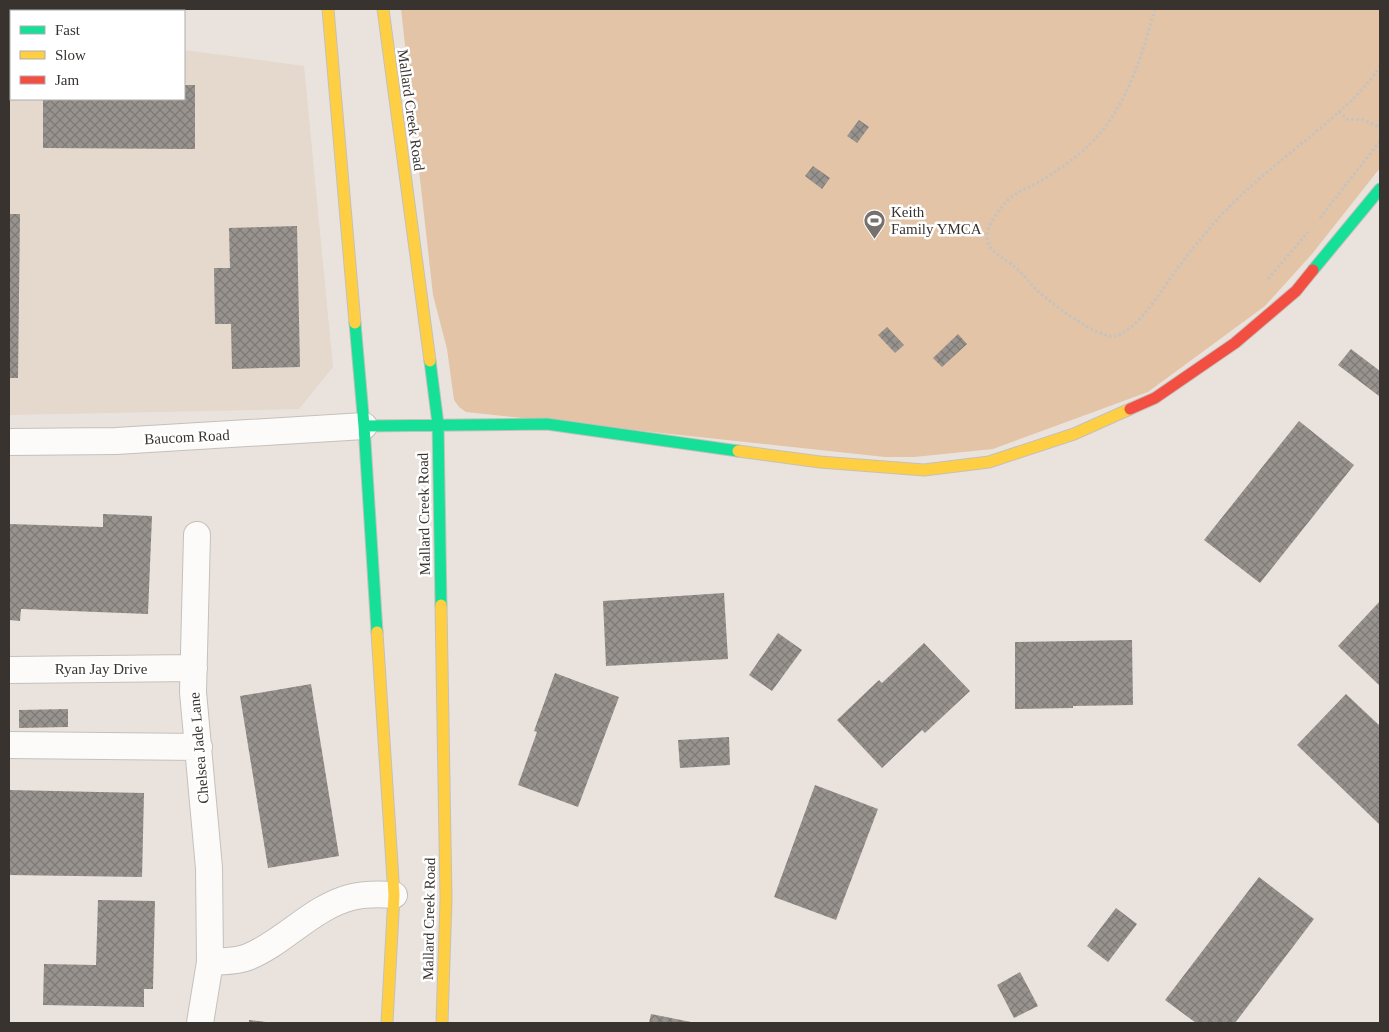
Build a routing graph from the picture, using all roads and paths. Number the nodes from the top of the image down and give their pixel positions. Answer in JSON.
{"nodes":[{"id":1,"x":328,"y":9,"type":"edge"},
{"id":2,"x":383,"y":9,"type":"edge"},
{"id":3,"x":1155,"y":9,"type":"edge"},
{"id":4,"x":1380,"y":66,"type":"edge"},
{"id":5,"x":1339,"y":112,"type":"junction"},
{"id":6,"x":1380,"y":127,"type":"edge"},
{"id":7,"x":1380,"y":141,"type":"edge"},
{"id":8,"x":1380,"y":188,"type":"edge"},
{"id":9,"x":1316,"y":224,"type":"dead end"},
{"id":10,"x":1310,"y":231,"type":"dead end"},
{"id":11,"x":1267,"y":280,"type":"dead end"},
{"id":12,"x":438,"y":424,"type":"junction"},
{"id":13,"x":364,"y":426,"type":"junction"},
{"id":14,"x":9,"y":442,"type":"edge"},
{"id":15,"x":197,"y":534,"type":"dead end"},
{"id":16,"x":194,"y":668,"type":"junction"},
{"id":17,"x":9,"y":670,"type":"edge"},
{"id":18,"x":9,"y":745,"type":"edge"},
{"id":19,"x":199,"y":747,"type":"junction"},
{"id":20,"x":394,"y":895,"type":"junction"},
{"id":21,"x":210,"y":962,"type":"junction"},
{"id":22,"x":200,"y":1023,"type":"edge"},
{"id":23,"x":387,"y":1023,"type":"edge"},
{"id":24,"x":442,"y":1023,"type":"edge"}],
"edges":[{"from":1,"to":13,"type":"main road"},
{"from":2,"to":12,"type":"main road","name":"Mallard Creek Road"},
{"from":3,"to":5,"type":"path"},
{"from":4,"to":5,"type":"path"},
{"from":5,"to":6,"type":"path"},
{"from":7,"to":9,"type":"path"},
{"from":8,"to":12,"type":"main road"},
{"from":10,"to":11,"type":"path"},
{"from":12,"to":13,"type":"main road"},
{"from":12,"to":24,"type":"main road","name":"Mallard Creek Road"},
{"from":13,"to":14,"type":"street","name":"Baucom Road"},
{"from":13,"to":20,"type":"main road"},
{"from":15,"to":16,"type":"street","name":"Chelsea Jade Lane"},
{"from":16,"to":17,"type":"street","name":"Ryan Jay Drive"},
{"from":16,"to":19,"type":"street","name":"Chelsea Jade Lane"},
{"from":18,"to":19,"type":"street"},
{"from":19,"to":21,"type":"street","name":"Chelsea Jade Lane"},
{"from":20,"to":21,"type":"street"},
{"from":20,"to":23,"type":"main road"},
{"from":21,"to":22,"type":"street","name":"Chelsea Jade Lane"}]}
